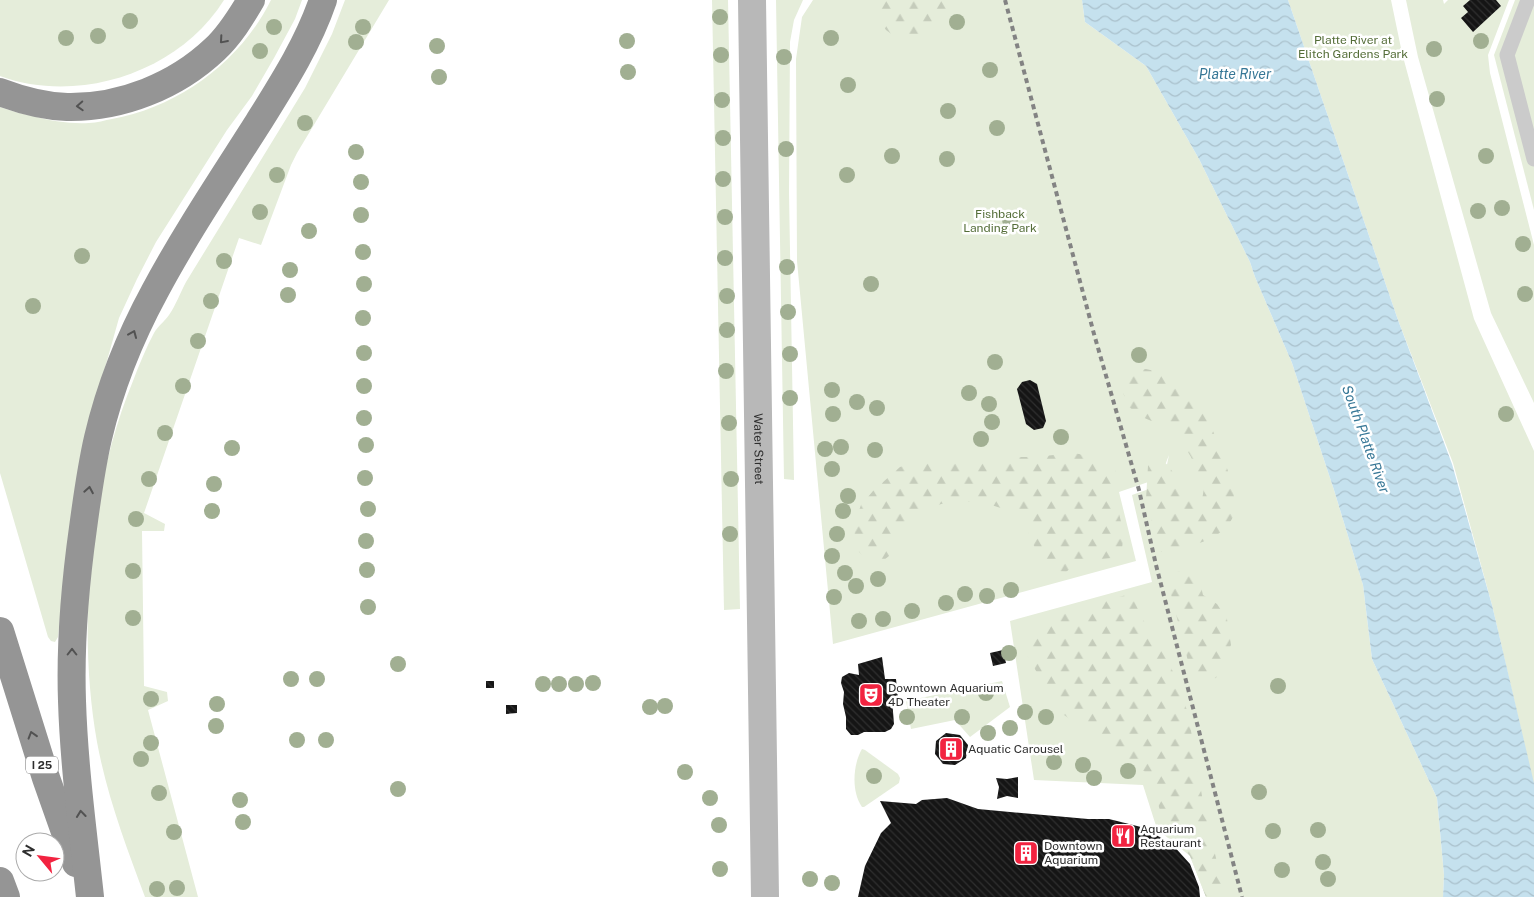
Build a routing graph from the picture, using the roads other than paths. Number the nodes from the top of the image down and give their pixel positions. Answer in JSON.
{"nodes":[{"id":1,"x":251,"y":0,"type":"edge"},
{"id":2,"x":323,"y":0,"type":"edge"},
{"id":3,"x":752,"y":0,"type":"edge"},
{"id":4,"x":1528,"y":0,"type":"edge"},
{"id":5,"x":0,"y":92,"type":"edge"},
{"id":6,"x":1534,"y":159,"type":"edge"},
{"id":7,"x":0,"y":630,"type":"edge"},
{"id":8,"x":0,"y":882,"type":"edge"},
{"id":9,"x":6,"y":897,"type":"edge"},
{"id":10,"x":89,"y":897,"type":"edge"},
{"id":11,"x":765,"y":897,"type":"edge"}],
"edges":[{"from":1,"to":5,"type":"highway","one_way":true},
{"from":10,"to":2,"type":"highway","one_way":true},
{"from":3,"to":11,"type":"street","name":"Water Street"},
{"from":4,"to":6,"type":"lane"},
{"from":10,"to":7,"type":"highway","number":"I 25","one_way":true},
{"from":8,"to":9,"type":"highway"}]}
